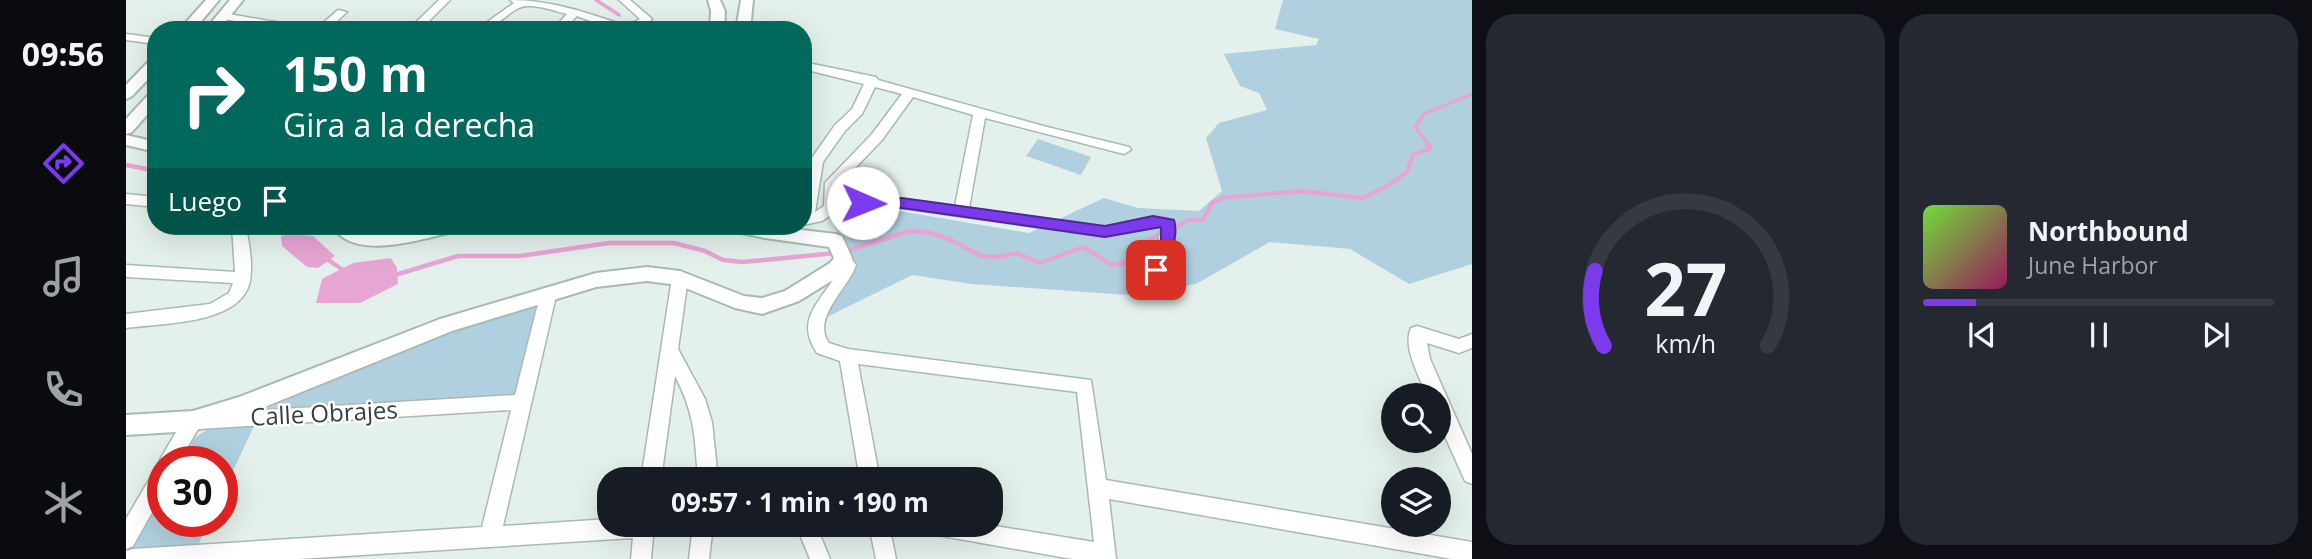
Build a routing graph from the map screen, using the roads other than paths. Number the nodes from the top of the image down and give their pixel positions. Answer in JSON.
{"nodes":[{"id":1,"x":213,"y":0,"type":"edge"},
{"id":2,"x":237,"y":0,"type":"edge"},
{"id":3,"x":445,"y":0,"type":"edge"},
{"id":4,"x":456,"y":0,"type":"edge"},
{"id":5,"x":624,"y":0,"type":"edge"},
{"id":6,"x":747,"y":0,"type":"edge"},
{"id":7,"x":521,"y":1,"type":"edge"},
{"id":8,"x":435,"y":11,"type":"junction"},
{"id":9,"x":342,"y":12,"type":"dead end"},
{"id":10,"x":575,"y":12,"type":"junction"},
{"id":11,"x":223,"y":16,"type":"junction"},
{"id":12,"x":194,"y":21,"type":"edge"},
{"id":13,"x":219,"y":21,"type":"edge"},
{"id":14,"x":252,"y":21,"type":"edge"},
{"id":15,"x":331,"y":21,"type":"edge"},
{"id":16,"x":423,"y":21,"type":"edge"},
{"id":17,"x":494,"y":21,"type":"edge"},
{"id":18,"x":566,"y":21,"type":"edge"},
{"id":19,"x":601,"y":21,"type":"edge"},
{"id":20,"x":643,"y":21,"type":"edge"},
{"id":21,"x":744,"y":21,"type":"edge"},
{"id":22,"x":126,"y":37,"type":"edge"},
{"id":23,"x":147,"y":40,"type":"edge"},
{"id":24,"x":812,"y":67,"type":"edge"},
{"id":25,"x":147,"y":73,"type":"edge"},
{"id":26,"x":872,"y":80,"type":"junction"},
{"id":27,"x":910,"y":92,"type":"junction"},
{"id":28,"x":126,"y":94,"type":"edge"},
{"id":29,"x":147,"y":105,"type":"edge"},
{"id":30,"x":980,"y":112,"type":"junction"},
{"id":31,"x":126,"y":129,"type":"edge"},
{"id":32,"x":126,"y":140,"type":"edge"},
{"id":33,"x":147,"y":145,"type":"edge"},
{"id":34,"x":1124,"y":149,"type":"dead end"},
{"id":35,"x":812,"y":183,"type":"edge"},
{"id":36,"x":126,"y":199,"type":"edge"},
{"id":37,"x":147,"y":201,"type":"edge"},
{"id":38,"x":831,"y":208,"type":"junction"},
{"id":39,"x":961,"y":212,"type":"junction"},
{"id":40,"x":812,"y":217,"type":"edge"},
{"id":41,"x":240,"y":235,"type":"edge"},
{"id":42,"x":355,"y":235,"type":"edge"},
{"id":43,"x":379,"y":235,"type":"edge"},
{"id":44,"x":405,"y":235,"type":"edge"},
{"id":45,"x":789,"y":235,"type":"edge"},
{"id":46,"x":373,"y":241,"type":"junction"},
{"id":47,"x":843,"y":258,"type":"junction"},
{"id":48,"x":126,"y":271,"type":"edge"},
{"id":49,"x":243,"y":278,"type":"junction"},
{"id":50,"x":680,"y":278,"type":"junction"},
{"id":51,"x":1148,"y":281,"type":"dead end"},
{"id":52,"x":548,"y":296,"type":"junction"},
{"id":53,"x":126,"y":321,"type":"edge"},
{"id":54,"x":1466,"y":344,"type":"edge"},
{"id":55,"x":669,"y":348,"type":"junction"},
{"id":56,"x":848,"y":356,"type":"junction"},
{"id":57,"x":1472,"y":359,"type":"edge"},
{"id":58,"x":1431,"y":383,"type":"edge"},
{"id":59,"x":523,"y":402,"type":"junction"},
{"id":60,"x":192,"y":421,"type":"junction"},
{"id":61,"x":126,"y":425,"type":"edge"},
{"id":62,"x":1451,"y":429,"type":"edge"},
{"id":63,"x":179,"y":446,"type":"edge"},
{"id":64,"x":653,"y":467,"type":"edge"},
{"id":65,"x":707,"y":467,"type":"edge"},
{"id":66,"x":868,"y":467,"type":"edge"},
{"id":67,"x":1472,"y":475,"type":"edge"},
{"id":68,"x":1098,"y":488,"type":"junction"},
{"id":69,"x":147,"y":502,"type":"edge"},
{"id":70,"x":597,"y":529,"type":"edge"},
{"id":71,"x":490,"y":536,"type":"junction"},
{"id":72,"x":643,"y":537,"type":"edge"},
{"id":73,"x":702,"y":537,"type":"edge"},
{"id":74,"x":811,"y":537,"type":"edge"},
{"id":75,"x":881,"y":537,"type":"edge"},
{"id":76,"x":995,"y":537,"type":"edge"},
{"id":77,"x":126,"y":539,"type":"edge"},
{"id":78,"x":1472,"y":552,"type":"edge"},
{"id":79,"x":1105,"y":556,"type":"edge"},
{"id":80,"x":198,"y":557,"type":"edge"},
{"id":81,"x":133,"y":559,"type":"edge"},
{"id":82,"x":640,"y":559,"type":"edge"},
{"id":83,"x":699,"y":559,"type":"edge"},
{"id":84,"x":820,"y":559,"type":"edge"},
{"id":85,"x":886,"y":559,"type":"edge"}],
"edges":[{"from":1,"to":12,"type":"street"},
{"from":2,"to":11,"type":"street"},
{"from":3,"to":8,"type":"street"},
{"from":4,"to":8,"type":"street"},
{"from":5,"to":20,"type":"street"},
{"from":6,"to":21,"type":"street"},
{"from":7,"to":10,"type":"street"},
{"from":7,"to":17,"type":"street"},
{"from":8,"to":16,"type":"street"},
{"from":9,"to":15,"type":"street"},
{"from":10,"to":18,"type":"street"},
{"from":10,"to":19,"type":"street"},
{"from":11,"to":13,"type":"street"},
{"from":11,"to":14,"type":"street"},
{"from":22,"to":23,"type":"street"},
{"from":24,"to":26,"type":"street"},
{"from":25,"to":28,"type":"street"},
{"from":26,"to":27,"type":"street"},
{"from":26,"to":35,"type":"street"},
{"from":27,"to":30,"type":"street"},
{"from":27,"to":38,"type":"street"},
{"from":29,"to":31,"type":"street"},
{"from":30,"to":34,"type":"street"},
{"from":30,"to":39,"type":"street"},
{"from":32,"to":33,"type":"street"},
{"from":36,"to":37,"type":"street"},
{"from":38,"to":39,"type":"street"},
{"from":38,"to":40,"type":"street"},
{"from":39,"to":51,"type":"street"},
{"from":41,"to":49,"type":"street"},
{"from":42,"to":46,"type":"street"},
{"from":43,"to":46,"type":"street"},
{"from":44,"to":46,"type":"street"},
{"from":45,"to":47,"type":"street"},
{"from":47,"to":50,"type":"street"},
{"from":47,"to":56,"type":"street"},
{"from":48,"to":49,"type":"street"},
{"from":49,"to":53,"type":"street"},
{"from":50,"to":52,"type":"street"},
{"from":50,"to":55,"type":"street"},
{"from":52,"to":59,"type":"street"},
{"from":52,"to":60,"type":"street"},
{"from":54,"to":57,"type":"street"},
{"from":54,"to":58,"type":"street"},
{"from":55,"to":64,"type":"street"},
{"from":55,"to":65,"type":"street"},
{"from":56,"to":66,"type":"street"},
{"from":56,"to":68,"type":"street"},
{"from":59,"to":60,"type":"street","name":"Calle Obrajes"},
{"from":59,"to":71,"type":"street"},
{"from":60,"to":61,"type":"street","name":"Calle Obrajes"},
{"from":60,"to":63,"type":"street"},
{"from":62,"to":67,"type":"street"},
{"from":68,"to":78,"type":"street"},
{"from":68,"to":79,"type":"street"},
{"from":69,"to":77,"type":"street"},
{"from":70,"to":71,"type":"street"},
{"from":71,"to":80,"type":"street"},
{"from":72,"to":82,"type":"street"},
{"from":73,"to":83,"type":"street"},
{"from":74,"to":84,"type":"street"},
{"from":75,"to":85,"type":"street"},
{"from":76,"to":79,"type":"street"},
{"from":80,"to":81,"type":"street"}]}
